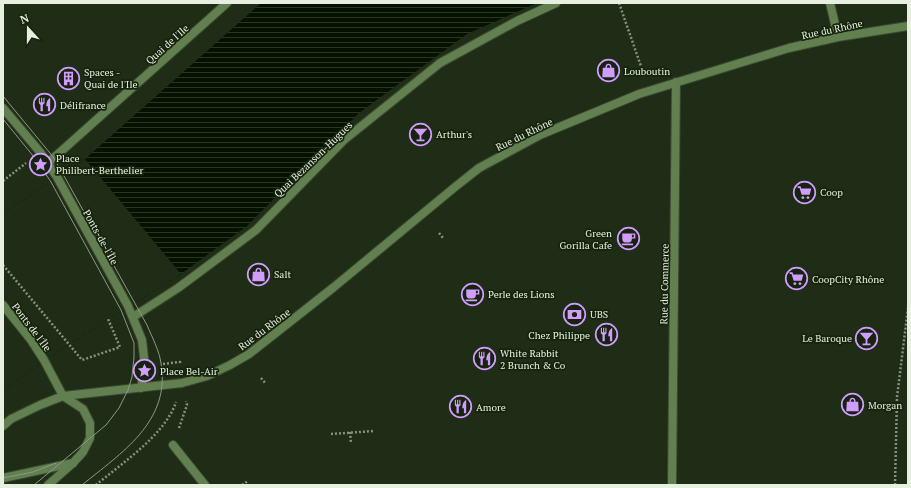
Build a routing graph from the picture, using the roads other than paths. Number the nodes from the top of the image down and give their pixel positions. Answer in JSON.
{"nodes":[{"id":1,"x":227,"y":3,"type":"edge"},
{"id":2,"x":556,"y":3,"type":"edge"},
{"id":3,"x":830,"y":3,"type":"edge"},
{"id":4,"x":908,"y":26,"type":"edge"},
{"id":5,"x":838,"y":37,"type":"junction"},
{"id":6,"x":676,"y":82,"type":"junction"},
{"id":7,"x":3,"y":108,"type":"edge"},
{"id":8,"x":48,"y":164,"type":"junction"},
{"id":9,"x":3,"y":305,"type":"edge"},
{"id":10,"x":133,"y":317,"type":"junction"},
{"id":11,"x":142,"y":388,"type":"junction"},
{"id":12,"x":63,"y":396,"type":"junction"},
{"id":13,"x":3,"y":426,"type":"edge"},
{"id":14,"x":173,"y":445,"type":"road end"},
{"id":15,"x":73,"y":463,"type":"junction"},
{"id":16,"x":3,"y":478,"type":"edge"},
{"id":17,"x":48,"y":485,"type":"edge"},
{"id":18,"x":205,"y":485,"type":"edge"},
{"id":19,"x":672,"y":485,"type":"edge"}],
"edges":[{"from":1,"to":8,"type":"street","name":"Quai de l'Ile"},
{"from":2,"to":10,"type":"street","name":"Quai Bezanson-Hugues"},
{"from":3,"to":5,"type":"street"},
{"from":4,"to":5,"type":"street","name":"Rue du Rhône"},
{"from":5,"to":6,"type":"street","name":"Rue du Rhône"},
{"from":6,"to":11,"type":"street","name":"Rue du Rhône"},
{"from":6,"to":19,"type":"street","name":"Rue du Commerce"},
{"from":7,"to":8,"type":"street","name":"Ponts-de-l'Île"},
{"from":8,"to":10,"type":"street","name":"Ponts-de-l'Île"},
{"from":9,"to":12,"type":"street","name":"Ponts de l'Île"},
{"from":10,"to":11,"type":"street","name":"Ponts-de-l'Île"},
{"from":11,"to":12,"type":"street","name":"Rue du Rhône"},
{"from":12,"to":13,"type":"street","name":"Rue du Rhône"},
{"from":12,"to":15,"type":"street"},
{"from":14,"to":18,"type":"street"},
{"from":15,"to":16,"type":"street"},
{"from":15,"to":17,"type":"street"}]}
